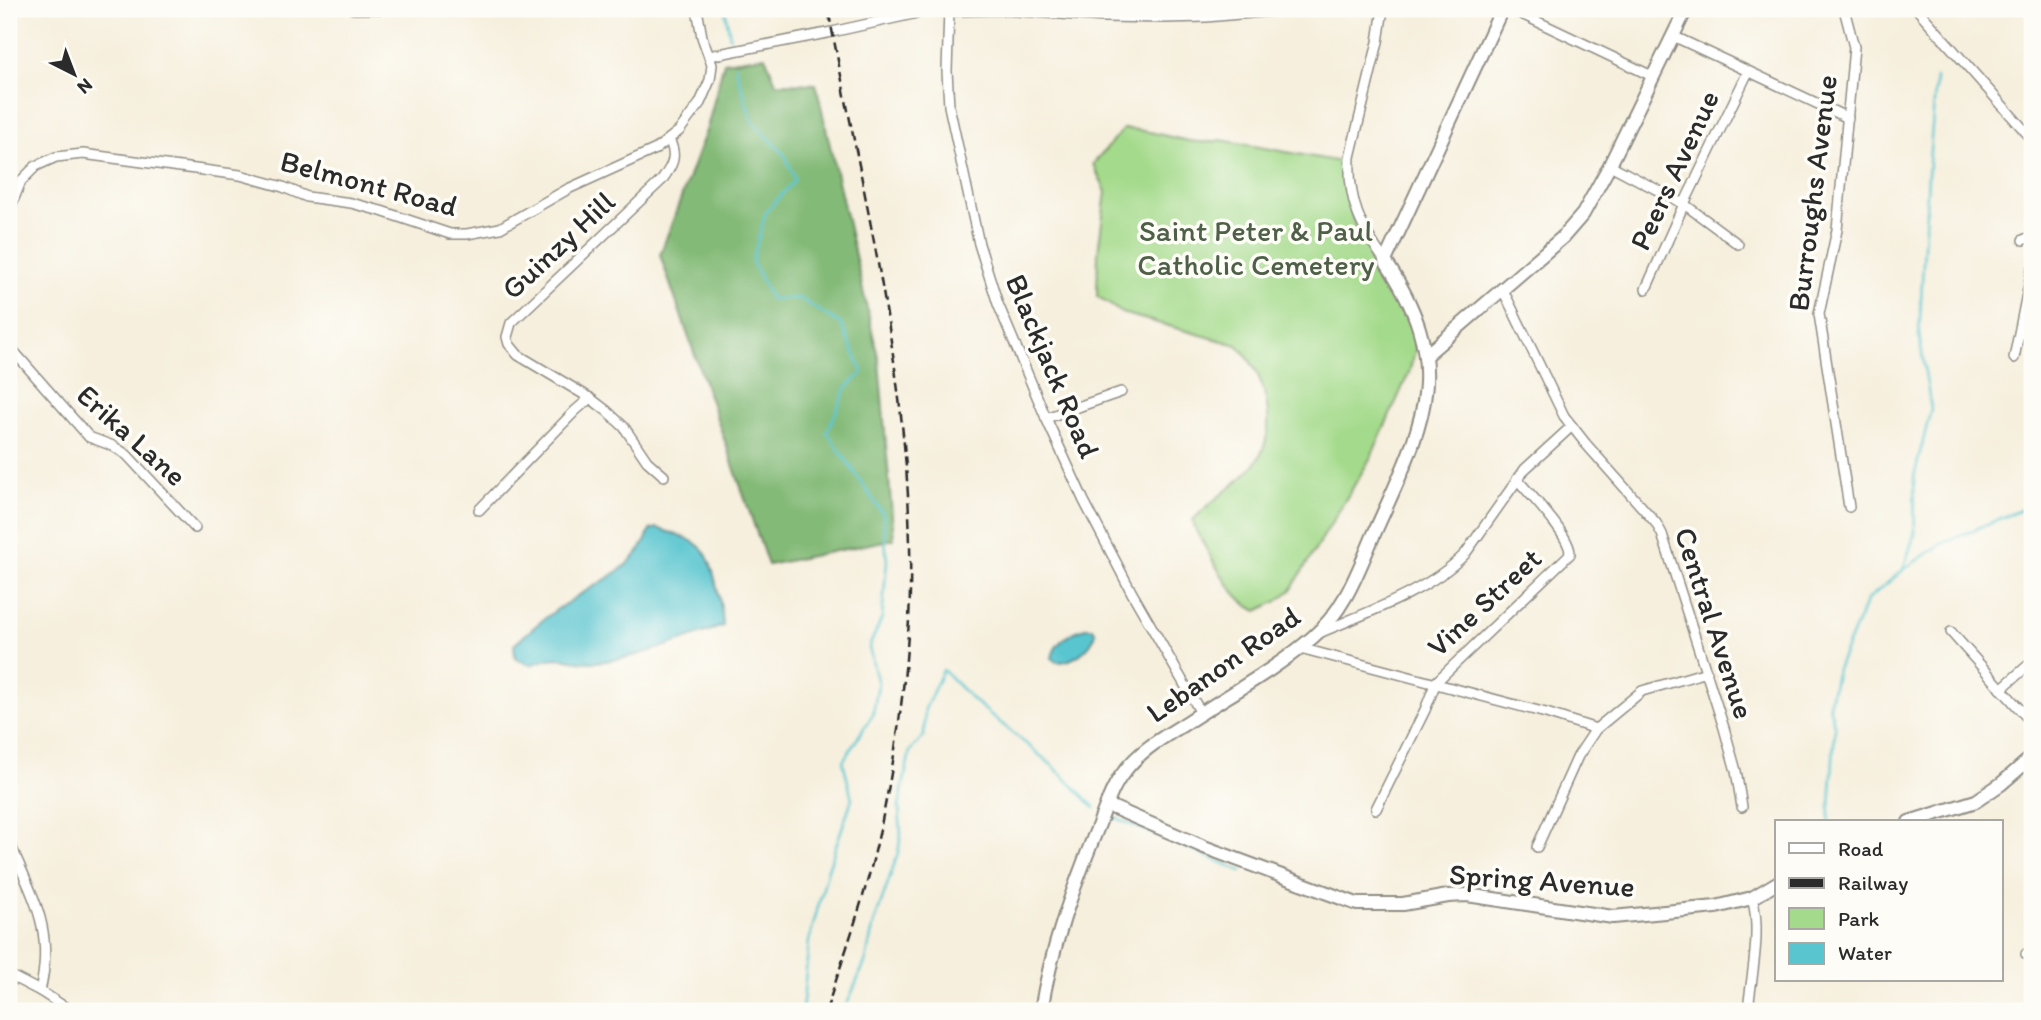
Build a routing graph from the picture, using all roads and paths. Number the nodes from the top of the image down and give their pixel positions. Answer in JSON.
{"nodes":[{"id":1,"x":353,"y":9,"type":"edge"},
{"id":2,"x":435,"y":9,"type":"edge"},
{"id":3,"x":697,"y":9,"type":"edge"},
{"id":4,"x":1297,"y":9,"type":"edge"},
{"id":5,"x":1383,"y":9,"type":"edge"},
{"id":6,"x":1502,"y":9,"type":"edge"},
{"id":7,"x":1511,"y":9,"type":"edge"},
{"id":8,"x":1686,"y":9,"type":"edge"},
{"id":9,"x":1844,"y":9,"type":"edge"},
{"id":10,"x":1917,"y":9,"type":"edge"},
{"id":11,"x":949,"y":10,"type":"edge"},
{"id":12,"x":1673,"y":36,"type":"junction"},
{"id":13,"x":709,"y":56,"type":"junction"},
{"id":14,"x":1748,"y":72,"type":"junction"},
{"id":15,"x":1654,"y":78,"type":"junction"},
{"id":16,"x":1847,"y":118,"type":"junction"},
{"id":17,"x":2032,"y":139,"type":"edge"},
{"id":18,"x":669,"y":140,"type":"junction"},
{"id":19,"x":1610,"y":165,"type":"junction"},
{"id":20,"x":1684,"y":204,"type":"junction"},
{"id":21,"x":9,"y":211,"type":"edge"},
{"id":22,"x":1738,"y":244,"type":"dead end"},
{"id":23,"x":1385,"y":261,"type":"junction"},
{"id":24,"x":2032,"y":269,"type":"edge"},
{"id":25,"x":1646,"y":289,"type":"dead end"},
{"id":26,"x":1503,"y":290,"type":"junction"},
{"id":27,"x":9,"y":346,"type":"edge"},
{"id":28,"x":1425,"y":356,"type":"junction"},
{"id":29,"x":2014,"y":358,"type":"dead end"},
{"id":30,"x":1121,"y":392,"type":"dead end"},
{"id":31,"x":590,"y":398,"type":"junction"},
{"id":32,"x":1046,"y":418,"type":"junction"},
{"id":33,"x":1572,"y":426,"type":"junction"},
{"id":34,"x":664,"y":476,"type":"dead end"},
{"id":35,"x":1517,"y":479,"type":"junction"},
{"id":36,"x":1849,"y":507,"type":"dead end"},
{"id":37,"x":479,"y":510,"type":"dead end"},
{"id":38,"x":195,"y":528,"type":"dead end"},
{"id":39,"x":1951,"y":632,"type":"dead end"},
{"id":40,"x":1316,"y":635,"type":"junction"},
{"id":41,"x":1300,"y":649,"type":"junction"},
{"id":42,"x":2032,"y":662,"type":"edge"},
{"id":43,"x":1707,"y":672,"type":"junction"},
{"id":44,"x":1435,"y":684,"type":"junction"},
{"id":45,"x":2001,"y":689,"type":"junction"},
{"id":46,"x":1201,"y":713,"type":"junction"},
{"id":47,"x":2032,"y":723,"type":"edge"},
{"id":48,"x":1596,"y":729,"type":"junction"},
{"id":49,"x":2032,"y":757,"type":"edge"},
{"id":50,"x":1107,"y":805,"type":"junction"},
{"id":51,"x":1741,"y":807,"type":"dead end"},
{"id":52,"x":1376,"y":809,"type":"dead end"},
{"id":53,"x":1915,"y":820,"type":"edge"},
{"id":54,"x":9,"y":841,"type":"edge"},
{"id":55,"x":1537,"y":846,"type":"dead end"},
{"id":56,"x":1775,"y":884,"type":"edge"},
{"id":57,"x":1752,"y":898,"type":"junction"},
{"id":58,"x":9,"y":975,"type":"edge"},
{"id":59,"x":40,"y":991,"type":"junction"},
{"id":60,"x":71,"y":1011,"type":"edge"},
{"id":61,"x":1041,"y":1011,"type":"edge"},
{"id":62,"x":1748,"y":1011,"type":"edge"}],
"edges":[{"from":1,"to":2,"type":"street"},
{"from":3,"to":13,"type":"street","name":"Belmont Road"},
{"from":4,"to":11,"type":"street"},
{"from":5,"to":23,"type":"street"},
{"from":6,"to":23,"type":"street"},
{"from":7,"to":15,"type":"street"},
{"from":8,"to":12,"type":"street"},
{"from":9,"to":16,"type":"street","name":"Burroughs Avenue"},
{"from":10,"to":17,"type":"street"},
{"from":11,"to":13,"type":"street"},
{"from":11,"to":32,"type":"street","name":"Blackjack Road"},
{"from":12,"to":14,"type":"street"},
{"from":12,"to":15,"type":"street"},
{"from":13,"to":18,"type":"street","name":"Belmont Road"},
{"from":14,"to":16,"type":"street"},
{"from":14,"to":20,"type":"street","name":"Peers Avenue"},
{"from":15,"to":19,"type":"street"},
{"from":16,"to":36,"type":"street","name":"Burroughs Avenue"},
{"from":18,"to":21,"type":"street","name":"Belmont Road"},
{"from":18,"to":31,"type":"street","name":"Guinzy Hill"},
{"from":19,"to":20,"type":"street"},
{"from":19,"to":26,"type":"street"},
{"from":20,"to":22,"type":"street"},
{"from":20,"to":25,"type":"street","name":"Peers Avenue"},
{"from":23,"to":28,"type":"street","name":"Lebanon Road"},
{"from":24,"to":29,"type":"street"},
{"from":26,"to":28,"type":"street"},
{"from":26,"to":33,"type":"street","name":"Central Avenue"},
{"from":27,"to":38,"type":"street","name":"Erika Lane"},
{"from":28,"to":40,"type":"street","name":"Lebanon Road"},
{"from":30,"to":32,"type":"street"},
{"from":31,"to":34,"type":"street","name":"Guinzy Hill"},
{"from":31,"to":37,"type":"street"},
{"from":32,"to":46,"type":"street","name":"Blackjack Road"},
{"from":33,"to":35,"type":"street"},
{"from":33,"to":43,"type":"street","name":"Central Avenue"},
{"from":35,"to":40,"type":"street"},
{"from":35,"to":44,"type":"street","name":"Vine Street"},
{"from":39,"to":45,"type":"street"},
{"from":40,"to":41,"type":"street","name":"Lebanon Road"},
{"from":41,"to":44,"type":"street"},
{"from":41,"to":46,"type":"street","name":"Lebanon Road"},
{"from":42,"to":45,"type":"street"},
{"from":43,"to":48,"type":"street"},
{"from":43,"to":51,"type":"street","name":"Central Avenue"},
{"from":44,"to":48,"type":"street"},
{"from":44,"to":52,"type":"street","name":"Vine Street"},
{"from":45,"to":47,"type":"street"},
{"from":46,"to":50,"type":"street","name":"Lebanon Road"},
{"from":48,"to":55,"type":"street"},
{"from":49,"to":53,"type":"street"},
{"from":50,"to":57,"type":"street","name":"Spring Avenue"},
{"from":50,"to":61,"type":"street","name":"Lebanon Road"},
{"from":54,"to":59,"type":"street"},
{"from":56,"to":57,"type":"street","name":"Spring Avenue"},
{"from":57,"to":62,"type":"street"},
{"from":58,"to":59,"type":"street"},
{"from":59,"to":60,"type":"street"}]}
